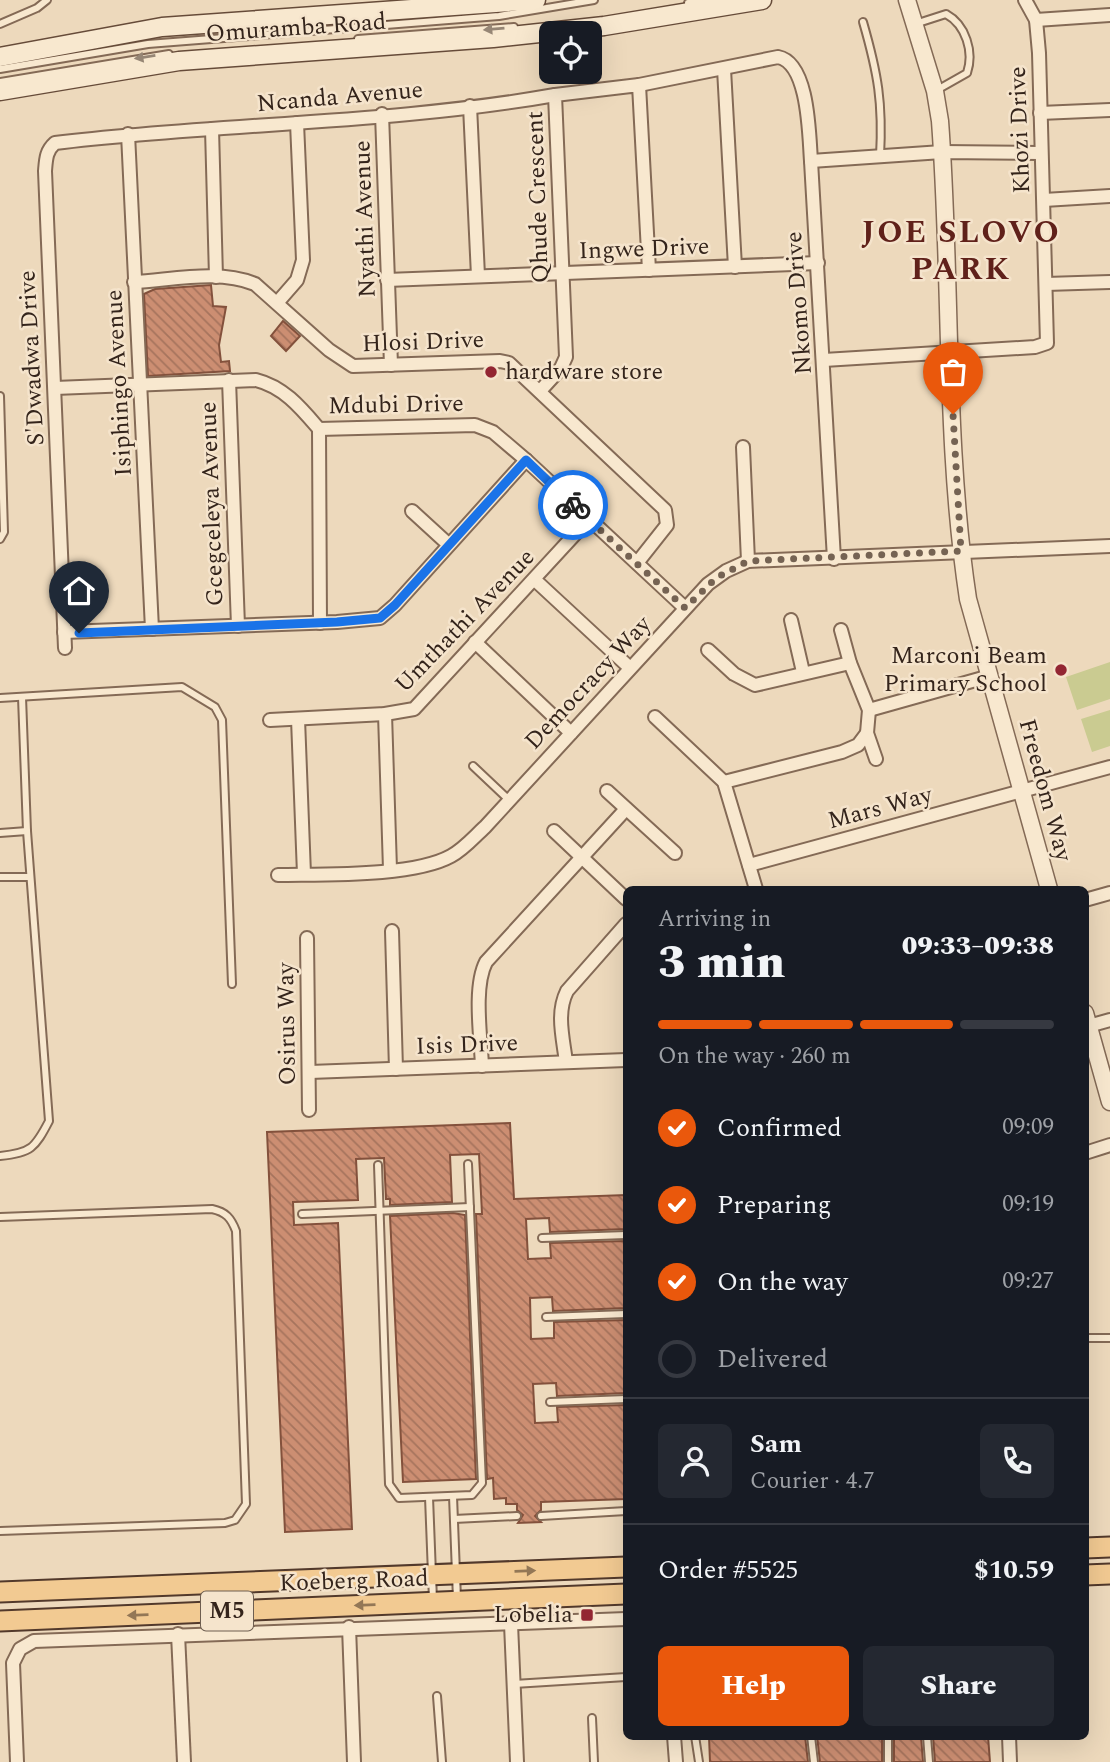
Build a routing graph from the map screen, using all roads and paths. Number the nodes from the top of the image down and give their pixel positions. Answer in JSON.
{"nodes":[{"id":1,"x":47,"y":0,"type":"edge"},
{"id":2,"x":536,"y":0,"type":"edge"},
{"id":3,"x":594,"y":0,"type":"edge"},
{"id":4,"x":707,"y":0,"type":"edge"},
{"id":5,"x":762,"y":0,"type":"edge"},
{"id":6,"x":907,"y":0,"type":"edge"},
{"id":7,"x":1026,"y":0,"type":"edge"},
{"id":8,"x":1110,"y":15,"type":"edge"},
{"id":9,"x":1036,"y":20,"type":"junction"},
{"id":10,"x":863,"y":22,"type":"dead end"},
{"id":11,"x":0,"y":24,"type":"edge"},
{"id":12,"x":915,"y":24,"type":"junction"},
{"id":13,"x":0,"y":57,"type":"edge"},
{"id":14,"x":778,"y":57,"type":"joint"},
{"id":15,"x":0,"y":69,"type":"edge"},
{"id":16,"x":724,"y":69,"type":"junction"},
{"id":17,"x":0,"y":82,"type":"edge"},
{"id":18,"x":639,"y":85,"type":"junction"},
{"id":19,"x":0,"y":91,"type":"edge"},
{"id":20,"x":935,"y":91,"type":"junction"},
{"id":21,"x":555,"y":95,"type":"junction"},
{"id":22,"x":470,"y":106,"type":"junction"},
{"id":23,"x":1110,"y":110,"type":"edge"},
{"id":24,"x":1041,"y":113,"type":"junction"},
{"id":25,"x":382,"y":114,"type":"junction"},
{"id":26,"x":297,"y":123,"type":"junction"},
{"id":27,"x":212,"y":129,"type":"junction"},
{"id":28,"x":128,"y":134,"type":"junction"},
{"id":29,"x":942,"y":152,"type":"junction"},
{"id":30,"x":1041,"y":153,"type":"junction"},
{"id":31,"x":880,"y":157,"type":"junction"},
{"id":32,"x":811,"y":161,"type":"junction"},
{"id":33,"x":1110,"y":196,"type":"edge"},
{"id":34,"x":1044,"y":200,"type":"junction"},
{"id":35,"x":818,"y":263,"type":"junction"},
{"id":36,"x":735,"y":267,"type":"junction"},
{"id":37,"x":649,"y":270,"type":"junction"},
{"id":38,"x":562,"y":273,"type":"junction"},
{"id":39,"x":478,"y":276,"type":"junction"},
{"id":40,"x":216,"y":277,"type":"junction"},
{"id":41,"x":387,"y":280,"type":"junction"},
{"id":42,"x":134,"y":282,"type":"junction"},
{"id":43,"x":1110,"y":282,"type":"edge"},
{"id":44,"x":1046,"y":284,"type":"junction"},
{"id":45,"x":277,"y":303,"type":"junction"},
{"id":46,"x":948,"y":351,"type":"junction"},
{"id":47,"x":824,"y":360,"type":"junction"},
{"id":48,"x":391,"y":365,"type":"junction"},
{"id":49,"x":229,"y":380,"type":"junction"},
{"id":50,"x":141,"y":385,"type":"junction"},
{"id":51,"x":55,"y":388,"type":"junction"},
{"id":52,"x":540,"y":391,"type":"junction"},
{"id":53,"x":0,"y":396,"type":"edge"},
{"id":54,"x":319,"y":429,"type":"junction"},
{"id":55,"x":743,"y":447,"type":"dead end"},
{"id":56,"x":526,"y":460,"type":"junction"},
{"id":57,"x":412,"y":511,"type":"dead end"},
{"id":58,"x":589,"y":519,"type":"junction"},
{"id":59,"x":0,"y":539,"type":"edge"},
{"id":60,"x":448,"y":544,"type":"junction"},
{"id":61,"x":1110,"y":546,"type":"edge"},
{"id":62,"x":961,"y":551,"type":"junction"},
{"id":63,"x":834,"y":559,"type":"junction"},
{"id":64,"x":748,"y":561,"type":"junction"},
{"id":65,"x":637,"y":563,"type":"junction"},
{"id":66,"x":535,"y":580,"type":"junction"},
{"id":67,"x":685,"y":608,"type":"junction"},
{"id":68,"x":791,"y":620,"type":"dead end"},
{"id":69,"x":320,"y":623,"type":"junction"},
{"id":70,"x":238,"y":626,"type":"junction"},
{"id":71,"x":152,"y":629,"type":"junction"},
{"id":72,"x":841,"y":630,"type":"dead end"},
{"id":73,"x":64,"y":632,"type":"junction"},
{"id":74,"x":475,"y":642,"type":"junction"},
{"id":75,"x":65,"y":648,"type":"dead end"},
{"id":76,"x":708,"y":650,"type":"dead end"},
{"id":77,"x":850,"y":663,"type":"junction"},
{"id":78,"x":630,"y":668,"type":"junction"},
{"id":79,"x":803,"y":672,"type":"junction"},
{"id":80,"x":990,"y":676,"type":"junction"},
{"id":81,"x":22,"y":697,"type":"junction"},
{"id":82,"x":0,"y":698,"type":"edge"},
{"id":83,"x":869,"y":710,"type":"junction"},
{"id":84,"x":386,"y":714,"type":"junction"},
{"id":85,"x":655,"y":717,"type":"dead end"},
{"id":86,"x":298,"y":719,"type":"junction"},
{"id":87,"x":270,"y":720,"type":"dead end"},
{"id":88,"x":571,"y":733,"type":"junction"},
{"id":89,"x":867,"y":733,"type":"junction"},
{"id":90,"x":876,"y":758,"type":"dead end"},
{"id":91,"x":473,"y":766,"type":"dead end"},
{"id":92,"x":1110,"y":767,"type":"edge"},
{"id":93,"x":724,"y":782,"type":"junction"},
{"id":94,"x":607,"y":791,"type":"dead end"},
{"id":95,"x":1022,"y":791,"type":"junction"},
{"id":96,"x":509,"y":800,"type":"junction"},
{"id":97,"x":626,"y":809,"type":"junction"},
{"id":98,"x":27,"y":831,"type":"junction"},
{"id":99,"x":554,"y":831,"type":"dead end"},
{"id":100,"x":0,"y":833,"type":"edge"},
{"id":101,"x":675,"y":853,"type":"dead end"},
{"id":102,"x":582,"y":858,"type":"junction"},
{"id":103,"x":749,"y":865,"type":"junction"},
{"id":104,"x":390,"y":869,"type":"junction"},
{"id":105,"x":304,"y":874,"type":"junction"},
{"id":106,"x":278,"y":875,"type":"dead end"},
{"id":107,"x":0,"y":877,"type":"edge"},
{"id":108,"x":30,"y":877,"type":"junction"},
{"id":109,"x":755,"y":886,"type":"edge"},
{"id":110,"x":1048,"y":886,"type":"edge"},
{"id":111,"x":1110,"y":893,"type":"edge"},
{"id":112,"x":623,"y":896,"type":"edge"},
{"id":113,"x":1089,"y":899,"type":"edge"},
{"id":114,"x":623,"y":927,"type":"edge"},
{"id":115,"x":392,"y":931,"type":"dead end"},
{"id":116,"x":307,"y":938,"type":"dead end"},
{"id":117,"x":232,"y":984,"type":"dead end"},
{"id":118,"x":1110,"y":1020,"type":"edge"},
{"id":119,"x":1089,"y":1022,"type":"edge"},
{"id":120,"x":1089,"y":1032,"type":"edge"},
{"id":121,"x":623,"y":1060,"type":"edge"},
{"id":122,"x":566,"y":1062,"type":"junction"},
{"id":123,"x":482,"y":1066,"type":"junction"},
{"id":124,"x":396,"y":1069,"type":"junction"},
{"id":125,"x":310,"y":1072,"type":"junction"},
{"id":126,"x":1110,"y":1102,"type":"edge"},
{"id":127,"x":309,"y":1110,"type":"dead end"},
{"id":128,"x":1110,"y":1144,"type":"edge"},
{"id":129,"x":1089,"y":1152,"type":"edge"},
{"id":130,"x":0,"y":1156,"type":"edge"},
{"id":131,"x":468,"y":1164,"type":"dead end"},
{"id":132,"x":377,"y":1165,"type":"dead end"},
{"id":133,"x":470,"y":1207,"type":"junction"},
{"id":134,"x":379,"y":1211,"type":"junction"},
{"id":135,"x":302,"y":1214,"type":"dead end"},
{"id":136,"x":0,"y":1217,"type":"edge"},
{"id":137,"x":623,"y":1235,"type":"edge"},
{"id":138,"x":542,"y":1238,"type":"dead end"},
{"id":139,"x":623,"y":1314,"type":"edge"},
{"id":140,"x":546,"y":1317,"type":"dead end"},
{"id":141,"x":1089,"y":1338,"type":"edge"},
{"id":142,"x":1110,"y":1338,"type":"edge"},
{"id":143,"x":623,"y":1399,"type":"edge"},
{"id":144,"x":550,"y":1402,"type":"dead end"},
{"id":145,"x":453,"y":1496,"type":"junction"},
{"id":146,"x":429,"y":1497,"type":"junction"},
{"id":147,"x":623,"y":1511,"type":"edge"},
{"id":148,"x":517,"y":1516,"type":"dead end"},
{"id":149,"x":541,"y":1516,"type":"dead end"},
{"id":150,"x":454,"y":1519,"type":"junction"},
{"id":151,"x":0,"y":1531,"type":"edge"},
{"id":152,"x":1110,"y":1547,"type":"edge"},
{"id":153,"x":1089,"y":1548,"type":"edge"},
{"id":154,"x":623,"y":1567,"type":"edge"},
{"id":155,"x":457,"y":1574,"type":"junction"},
{"id":156,"x":1110,"y":1574,"type":"edge"},
{"id":157,"x":432,"y":1575,"type":"junction"},
{"id":158,"x":1089,"y":1575,"type":"edge"},
{"id":159,"x":0,"y":1592,"type":"edge"},
{"id":160,"x":623,"y":1594,"type":"edge"},
{"id":161,"x":458,"y":1601,"type":"junction"},
{"id":162,"x":433,"y":1602,"type":"junction"},
{"id":163,"x":623,"y":1619,"type":"edge"},
{"id":164,"x":0,"y":1621,"type":"edge"},
{"id":165,"x":511,"y":1624,"type":"junction"},
{"id":166,"x":349,"y":1628,"type":"junction"},
{"id":167,"x":178,"y":1634,"type":"junction"},
{"id":168,"x":623,"y":1677,"type":"edge"},
{"id":169,"x":514,"y":1684,"type":"junction"},
{"id":170,"x":437,"y":1696,"type":"dead end"},
{"id":171,"x":592,"y":1718,"type":"dead end"},
{"id":172,"x":674,"y":1740,"type":"edge"},
{"id":173,"x":696,"y":1740,"type":"edge"},
{"id":174,"x":811,"y":1740,"type":"edge"},
{"id":175,"x":888,"y":1740,"type":"edge"},
{"id":176,"x":927,"y":1740,"type":"edge"},
{"id":177,"x":1009,"y":1740,"type":"edge"},
{"id":178,"x":17,"y":1762,"type":"edge"},
{"id":179,"x":184,"y":1762,"type":"edge"},
{"id":180,"x":354,"y":1762,"type":"edge"},
{"id":181,"x":442,"y":1762,"type":"edge"},
{"id":182,"x":517,"y":1762,"type":"edge"},
{"id":183,"x":594,"y":1762,"type":"edge"},
{"id":184,"x":676,"y":1762,"type":"edge"},
{"id":185,"x":699,"y":1762,"type":"edge"},
{"id":186,"x":814,"y":1762,"type":"edge"},
{"id":187,"x":888,"y":1762,"type":"edge"},
{"id":188,"x":929,"y":1762,"type":"edge"},
{"id":189,"x":1010,"y":1762,"type":"edge"}],
"edges":[{"from":1,"to":11,"type":"lane"},
{"from":2,"to":13,"type":"main road","name":"Omuramba Road"},
{"from":3,"to":15,"type":"lane"},
{"from":4,"to":17,"type":"lane","one_way":true},
{"from":5,"to":19,"type":"main road","name":"Omuramba Road"},
{"from":6,"to":12,"type":"street","name":"Freedom Way"},
{"from":7,"to":9,"type":"street","name":"Khozi Drive"},
{"from":8,"to":9,"type":"street"},
{"from":9,"to":24,"type":"street","name":"Khozi Drive"},
{"from":10,"to":31,"type":"lane"},
{"from":12,"to":20,"type":"street","name":"Freedom Way"},
{"from":12,"to":20,"type":"lane"},
{"from":14,"to":16,"type":"street","name":"Qhude Crescent"},
{"from":14,"to":32,"type":"street","name":"Nkomo Drive"},
{"from":16,"to":18,"type":"street","name":"Qhude Crescent"},
{"from":16,"to":36,"type":"street"},
{"from":18,"to":21,"type":"street","name":"Qhude Crescent"},
{"from":18,"to":37,"type":"street"},
{"from":20,"to":29,"type":"street","name":"Freedom Way"},
{"from":21,"to":22,"type":"street","name":"Ncanda Avenue"},
{"from":21,"to":38,"type":"street","name":"Qhude Crescent"},
{"from":22,"to":25,"type":"street","name":"Ncanda Avenue"},
{"from":22,"to":39,"type":"street"},
{"from":23,"to":24,"type":"street"},
{"from":24,"to":30,"type":"street","name":"Khozi Drive"},
{"from":25,"to":26,"type":"street","name":"Ncanda Avenue"},
{"from":25,"to":41,"type":"street","name":"Nyathi Avenue"},
{"from":26,"to":27,"type":"street","name":"Ncanda Avenue"},
{"from":26,"to":45,"type":"street"},
{"from":27,"to":28,"type":"street","name":"Ncanda Avenue"},
{"from":27,"to":40,"type":"street"},
{"from":28,"to":42,"type":"street","name":"Isiphingo Avenue"},
{"from":28,"to":51,"type":"street","name":"S'Dwadwa Drive"},
{"from":29,"to":30,"type":"street"},
{"from":29,"to":31,"type":"street"},
{"from":29,"to":46,"type":"street","name":"Freedom Way"},
{"from":30,"to":34,"type":"street","name":"Khozi Drive"},
{"from":31,"to":32,"type":"street"},
{"from":32,"to":35,"type":"street","name":"Nkomo Drive"},
{"from":33,"to":34,"type":"street"},
{"from":34,"to":44,"type":"street","name":"Khozi Drive"},
{"from":35,"to":36,"type":"street","name":"Ingwe Drive"},
{"from":35,"to":47,"type":"street","name":"Nkomo Drive"},
{"from":36,"to":37,"type":"street","name":"Ingwe Drive"},
{"from":37,"to":38,"type":"street","name":"Ingwe Drive"},
{"from":38,"to":39,"type":"street","name":"Ingwe Drive"},
{"from":38,"to":52,"type":"street","name":"Qhude Crescent"},
{"from":39,"to":41,"type":"street","name":"Ingwe Drive"},
{"from":40,"to":42,"type":"street","name":"Hlosi Drive"},
{"from":40,"to":45,"type":"street","name":"Hlosi Drive"},
{"from":41,"to":48,"type":"street","name":"Nyathi Avenue"},
{"from":42,"to":50,"type":"street","name":"Isiphingo Avenue"},
{"from":43,"to":44,"type":"street"},
{"from":44,"to":46,"type":"street","name":"Khozi Drive"},
{"from":45,"to":48,"type":"street","name":"Hlosi Drive"},
{"from":46,"to":47,"type":"street"},
{"from":46,"to":62,"type":"street","name":"Freedom Way"},
{"from":47,"to":63,"type":"street","name":"Nkomo Drive"},
{"from":48,"to":52,"type":"street","name":"Hlosi Drive"},
{"from":49,"to":50,"type":"street","name":"Mdubi Drive"},
{"from":49,"to":54,"type":"street","name":"Mdubi Drive"},
{"from":49,"to":70,"type":"street","name":"Gcegceleya Avenue"},
{"from":50,"to":51,"type":"street","name":"Mdubi Drive"},
{"from":50,"to":71,"type":"street","name":"Isiphingo Avenue"},
{"from":51,"to":73,"type":"street","name":"S'Dwadwa Drive"},
{"from":52,"to":65,"type":"street","name":"Hlosi Drive"},
{"from":53,"to":59,"type":"lane"},
{"from":54,"to":56,"type":"street","name":"Mdubi Drive"},
{"from":54,"to":69,"type":"street"},
{"from":55,"to":64,"type":"street"},
{"from":56,"to":58,"type":"street","name":"Mdubi Drive"},
{"from":56,"to":60,"type":"street"},
{"from":57,"to":60,"type":"street"},
{"from":58,"to":65,"type":"street","name":"Mdubi Drive"},
{"from":58,"to":66,"type":"street","name":"Umthathi Avenue"},
{"from":60,"to":69,"type":"street"},
{"from":61,"to":62,"type":"street","name":"Democracy Way"},
{"from":62,"to":63,"type":"street","name":"Democracy Way"},
{"from":62,"to":80,"type":"street","name":"Freedom Way"},
{"from":63,"to":64,"type":"street","name":"Democracy Way"},
{"from":64,"to":67,"type":"street","name":"Democracy Way"},
{"from":65,"to":67,"type":"street","name":"Mdubi Drive"},
{"from":66,"to":74,"type":"street","name":"Umthathi Avenue"},
{"from":66,"to":78,"type":"street"},
{"from":67,"to":78,"type":"street","name":"Democracy Way"},
{"from":68,"to":79,"type":"street"},
{"from":69,"to":70,"type":"street"},
{"from":70,"to":71,"type":"street"},
{"from":71,"to":73,"type":"street"},
{"from":72,"to":77,"type":"street"},
{"from":73,"to":75,"type":"street","name":"S'Dwadwa Drive"},
{"from":74,"to":84,"type":"street","name":"Umthathi Avenue"},
{"from":74,"to":88,"type":"street"},
{"from":76,"to":79,"type":"street"},
{"from":77,"to":79,"type":"street"},
{"from":77,"to":83,"type":"street"},
{"from":78,"to":88,"type":"street","name":"Democracy Way"},
{"from":80,"to":83,"type":"street"},
{"from":80,"to":95,"type":"street","name":"Freedom Way"},
{"from":81,"to":82,"type":"lane"},
{"from":81,"to":98,"type":"lane"},
{"from":81,"to":117,"type":"lane"},
{"from":83,"to":89,"type":"street"},
{"from":84,"to":86,"type":"street","name":"Umthathi Avenue"},
{"from":84,"to":104,"type":"street"},
{"from":85,"to":93,"type":"street"},
{"from":86,"to":87,"type":"street","name":"Umthathi Avenue"},
{"from":86,"to":105,"type":"street"},
{"from":88,"to":96,"type":"street","name":"Democracy Way"},
{"from":89,"to":90,"type":"street"},
{"from":89,"to":93,"type":"street"},
{"from":91,"to":96,"type":"lane"},
{"from":92,"to":95,"type":"street","name":"Mars Way"},
{"from":93,"to":103,"type":"street"},
{"from":94,"to":97,"type":"street"},
{"from":95,"to":103,"type":"street","name":"Mars Way"},
{"from":95,"to":110,"type":"street","name":"Freedom Way"},
{"from":96,"to":104,"type":"street","name":"Democracy Way"},
{"from":97,"to":101,"type":"street"},
{"from":97,"to":102,"type":"street"},
{"from":98,"to":100,"type":"lane"},
{"from":98,"to":108,"type":"lane"},
{"from":99,"to":102,"type":"street"},
{"from":102,"to":112,"type":"street"},
{"from":102,"to":123,"type":"street"},
{"from":103,"to":109,"type":"street"},
{"from":104,"to":105,"type":"street","name":"Democracy Way"},
{"from":105,"to":106,"type":"street","name":"Democracy Way"},
{"from":107,"to":108,"type":"lane"},
{"from":108,"to":130,"type":"lane"},
{"from":111,"to":113,"type":"street"},
{"from":114,"to":122,"type":"street"},
{"from":115,"to":124,"type":"street"},
{"from":116,"to":125,"type":"street","name":"Osirus Way"},
{"from":118,"to":119,"type":"street"},
{"from":120,"to":126,"type":"street"},
{"from":121,"to":122,"type":"street","name":"Isis Drive"},
{"from":122,"to":123,"type":"street","name":"Isis Drive"},
{"from":123,"to":124,"type":"street","name":"Isis Drive"},
{"from":124,"to":125,"type":"street","name":"Isis Drive"},
{"from":125,"to":127,"type":"street","name":"Osirus Way"},
{"from":128,"to":129,"type":"street"},
{"from":131,"to":133,"type":"lane"},
{"from":132,"to":134,"type":"lane"},
{"from":133,"to":134,"type":"lane"},
{"from":133,"to":145,"type":"lane"},
{"from":134,"to":135,"type":"lane"},
{"from":134,"to":146,"type":"lane"},
{"from":136,"to":151,"type":"lane"},
{"from":137,"to":138,"type":"lane"},
{"from":139,"to":140,"type":"lane"},
{"from":141,"to":142,"type":"lane"},
{"from":143,"to":144,"type":"lane"},
{"from":145,"to":146,"type":"lane"},
{"from":145,"to":150,"type":"lane"},
{"from":146,"to":157,"type":"lane"},
{"from":147,"to":149,"type":"lane"},
{"from":148,"to":150,"type":"lane"},
{"from":150,"to":155,"type":"lane"},
{"from":152,"to":153,"type":"main road"},
{"from":155,"to":154,"type":"main road","name":"Koeberg Road","number":"M5","one_way":true},
{"from":155,"to":157,"type":"main road","name":"Koeberg Road","number":"M5"},
{"from":155,"to":161,"type":"lane"},
{"from":156,"to":158,"type":"main road"},
{"from":157,"to":159,"type":"main road","name":"Koeberg Road","number":"M5"},
{"from":157,"to":162,"type":"lane"},
{"from":160,"to":161,"type":"main road","name":"Koeberg Road","number":"M5"},
{"from":161,"to":162,"type":"main road","name":"Koeberg Road","number":"M5"},
{"from":162,"to":164,"type":"main road","name":"Koeberg Road","number":"M5","one_way":true},
{"from":163,"to":165,"type":"street"},
{"from":165,"to":166,"type":"street"},
{"from":165,"to":169,"type":"street"},
{"from":166,"to":167,"type":"street"},
{"from":166,"to":180,"type":"street"},
{"from":167,"to":178,"type":"street"},
{"from":167,"to":179,"type":"street"},
{"from":168,"to":169,"type":"lane"},
{"from":169,"to":182,"type":"street"},
{"from":170,"to":181,"type":"lane"},
{"from":171,"to":183,"type":"lane"},
{"from":172,"to":184,"type":"street"},
{"from":173,"to":185,"type":"lane"},
{"from":174,"to":186,"type":"lane"},
{"from":175,"to":187,"type":"lane"},
{"from":176,"to":188,"type":"lane"},
{"from":177,"to":189,"type":"street"}]}
